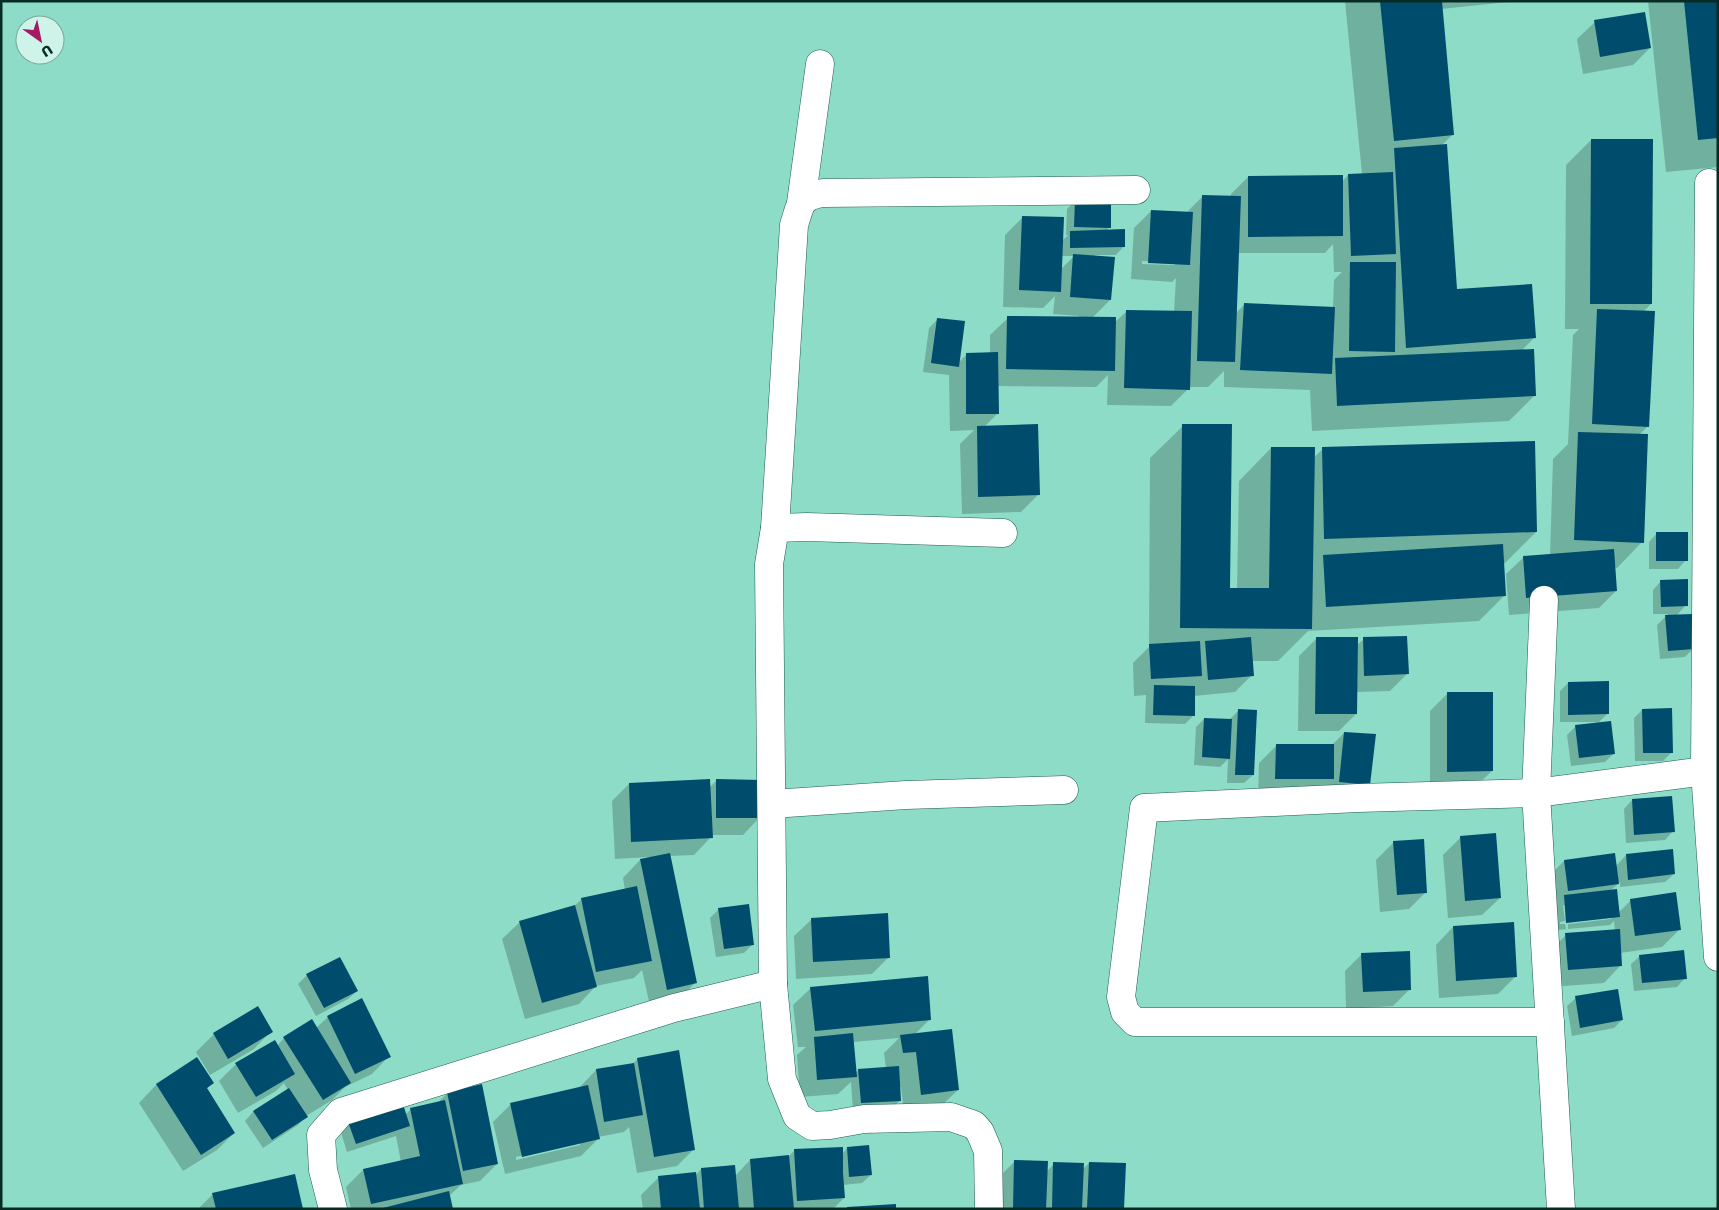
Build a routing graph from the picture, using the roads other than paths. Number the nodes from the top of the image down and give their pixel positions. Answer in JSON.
{"nodes":[{"id":1,"x":820,"y":64,"type":"dead end"},
{"id":2,"x":1709,"y":183,"type":"dead end"},
{"id":3,"x":1136,"y":190,"type":"dead end"},
{"id":4,"x":801,"y":203,"type":"junction"},
{"id":5,"x":775,"y":528,"type":"junction"},
{"id":6,"x":1003,"y":533,"type":"dead end"},
{"id":7,"x":1544,"y":600,"type":"dead end"},
{"id":8,"x":1711,"y":772,"type":"edge"},
{"id":9,"x":1064,"y":790,"type":"dead end"},
{"id":10,"x":1536,"y":793,"type":"junction"},
{"id":11,"x":772,"y":804,"type":"junction"},
{"id":12,"x":1718,"y":957,"type":"edge"},
{"id":13,"x":773,"y":984,"type":"junction"},
{"id":14,"x":1550,"y":1022,"type":"junction"},
{"id":15,"x":333,"y":1209,"type":"edge"},
{"id":16,"x":989,"y":1209,"type":"edge"},
{"id":17,"x":1561,"y":1209,"type":"edge"}],
"edges":[{"from":1,"to":4,"type":"street"},
{"from":2,"to":8,"type":"street"},
{"from":3,"to":4,"type":"street"},
{"from":4,"to":5,"type":"street"},
{"from":5,"to":6,"type":"street"},
{"from":5,"to":11,"type":"street"},
{"from":7,"to":10,"type":"street"},
{"from":8,"to":10,"type":"street"},
{"from":8,"to":12,"type":"street"},
{"from":9,"to":11,"type":"street"},
{"from":10,"to":14,"type":"street"},
{"from":10,"to":14,"type":"street"},
{"from":11,"to":13,"type":"street"},
{"from":13,"to":15,"type":"street"},
{"from":13,"to":16,"type":"street"},
{"from":14,"to":17,"type":"street"}]}
